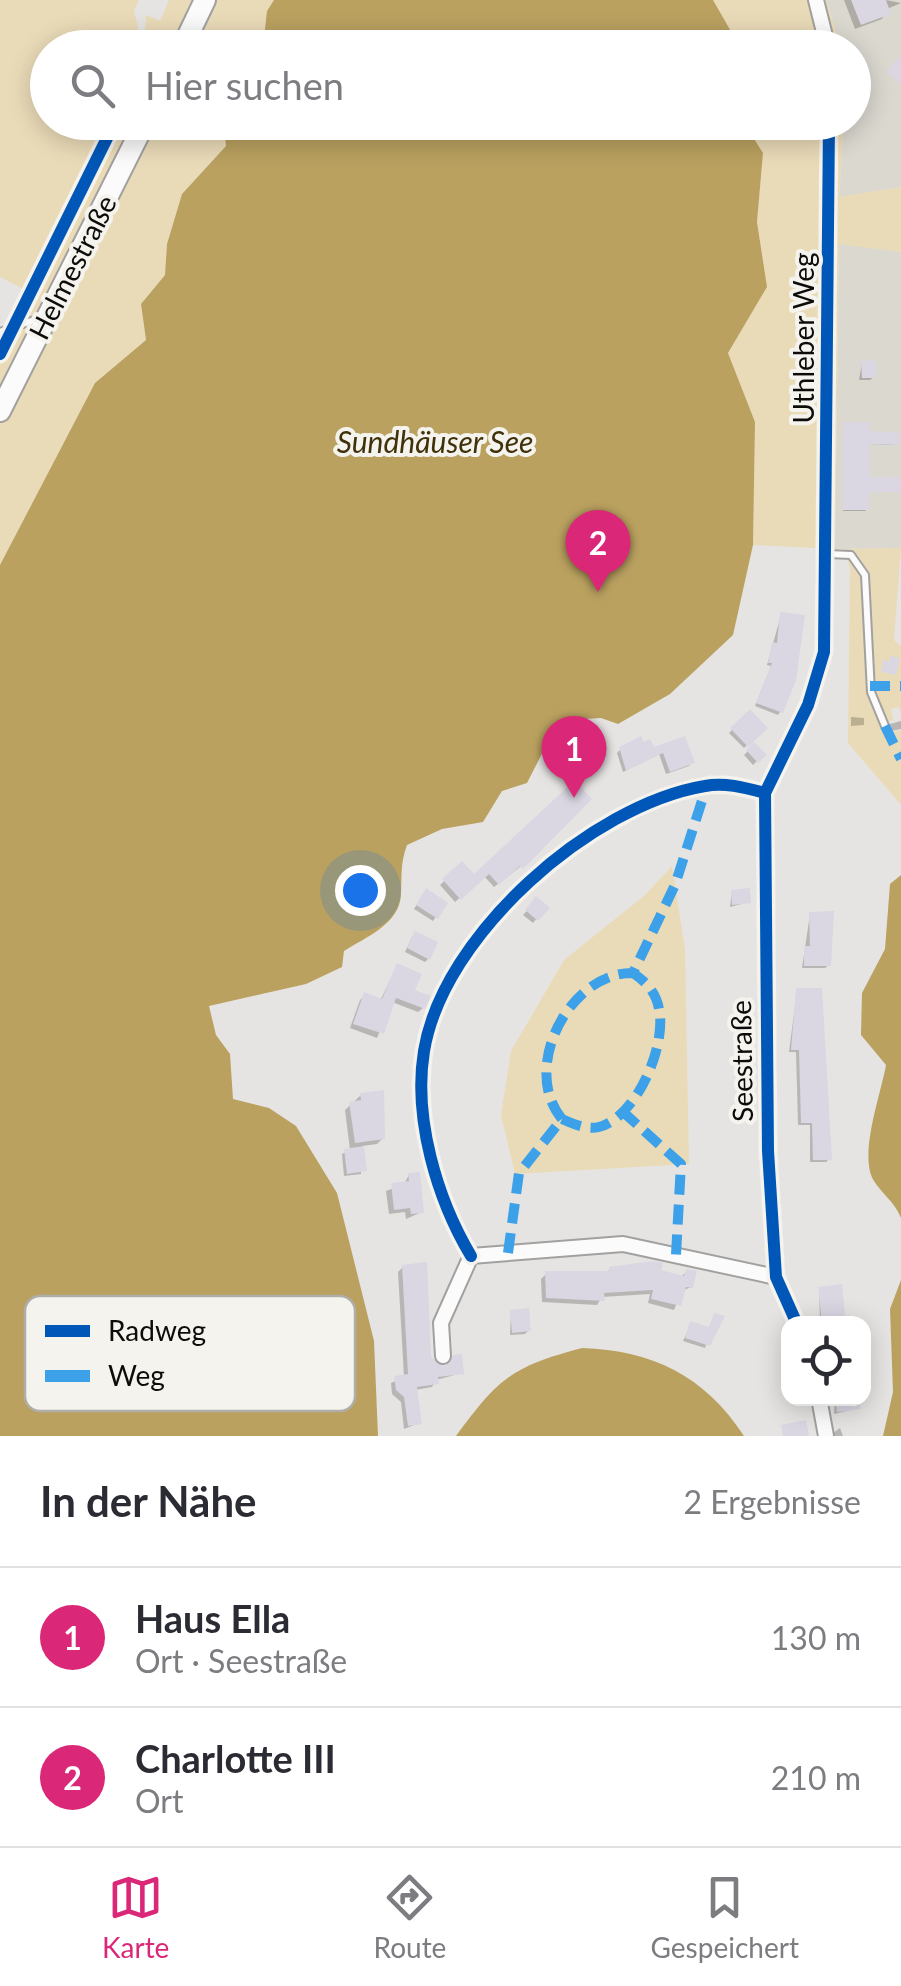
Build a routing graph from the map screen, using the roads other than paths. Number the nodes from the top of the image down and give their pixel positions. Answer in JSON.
{"nodes":[{"id":1,"x":205,"y":0,"type":"edge"},
{"id":2,"x":816,"y":0,"type":"edge"},
{"id":3,"x":191,"y":30,"type":"edge"},
{"id":4,"x":824,"y":30,"type":"edge"},
{"id":5,"x":136,"y":140,"type":"edge"},
{"id":6,"x":829,"y":140,"type":"edge"},
{"id":7,"x":49,"y":312,"type":"junction"},
{"id":8,"x":0,"y":332,"type":"edge"},
{"id":9,"x":0,"y":411,"type":"edge"},
{"id":10,"x":826,"y":554,"type":"junction"},
{"id":11,"x":884,"y":726,"type":"dead end"},
{"id":12,"x":765,"y":794,"type":"junction"},
{"id":13,"x":471,"y":1256,"type":"junction"},
{"id":14,"x":776,"y":1277,"type":"junction"},
{"id":15,"x":793,"y":1316,"type":"edge"},
{"id":16,"x":443,"y":1356,"type":"dead end"},
{"id":17,"x":820,"y":1406,"type":"edge"},
{"id":18,"x":826,"y":1436,"type":"edge"}],
"edges":[{"from":1,"to":3,"type":"main road"},
{"from":2,"to":4,"type":"street"},
{"from":5,"to":7,"type":"main road","name":"Helmestraße"},
{"from":6,"to":10,"type":"street","name":"Uthleber Weg"},
{"from":7,"to":8,"type":"lane"},
{"from":7,"to":9,"type":"main road","name":"Helmestraße"},
{"from":10,"to":11,"type":"lane"},
{"from":10,"to":12,"type":"street","name":"Seestraße"},
{"from":12,"to":13,"type":"street"},
{"from":12,"to":14,"type":"street","name":"Seestraße"},
{"from":13,"to":14,"type":"street"},
{"from":13,"to":16,"type":"street"},
{"from":14,"to":15,"type":"street","name":"Seestraße"},
{"from":17,"to":18,"type":"street"}]}
